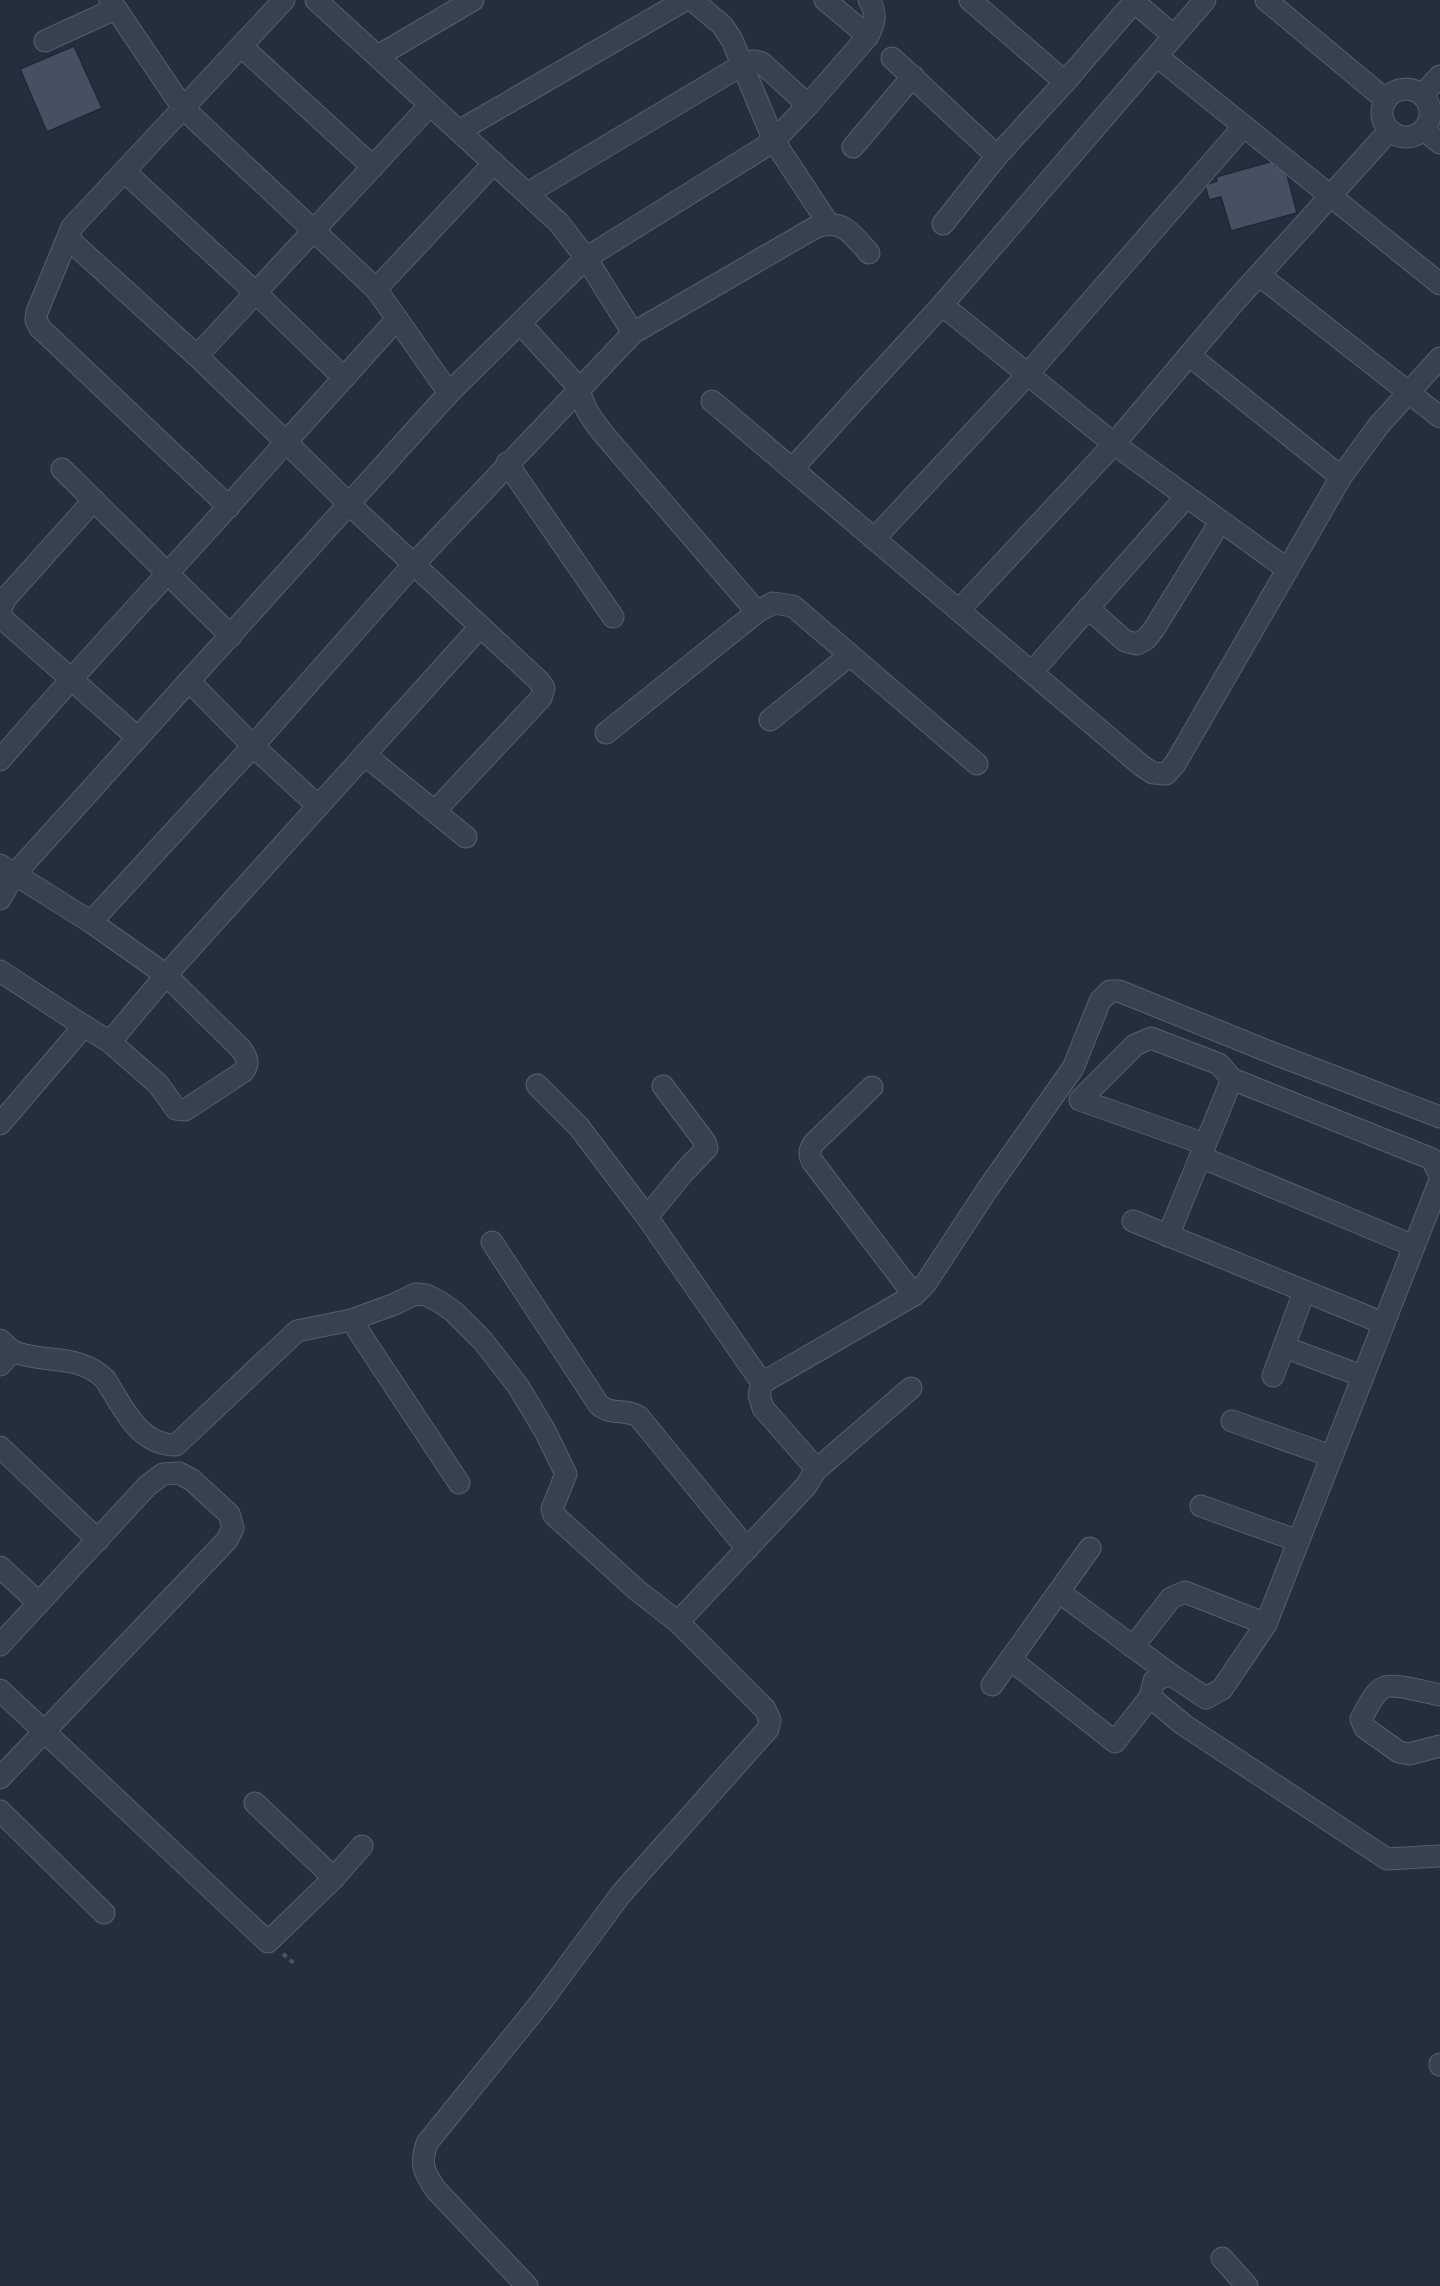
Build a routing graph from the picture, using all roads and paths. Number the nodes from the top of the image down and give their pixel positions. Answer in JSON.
{"nodes":[{"id":1,"x":284,"y":0,"type":"edge"},
{"id":2,"x":316,"y":0,"type":"edge"},
{"id":3,"x":473,"y":0,"type":"edge"},
{"id":4,"x":685,"y":0,"type":"edge"},
{"id":5,"x":692,"y":0,"type":"edge"},
{"id":6,"x":825,"y":0,"type":"edge"},
{"id":7,"x":869,"y":0,"type":"edge"},
{"id":8,"x":970,"y":0,"type":"edge"},
{"id":9,"x":1205,"y":0,"type":"edge"},
{"id":10,"x":1266,"y":0,"type":"edge"},
{"id":11,"x":1133,"y":1,"type":"edge"},
{"id":12,"x":113,"y":4,"type":"edge"},
{"id":13,"x":868,"y":36,"type":"junction"},
{"id":14,"x":1174,"y":36,"type":"junction"},
{"id":15,"x":45,"y":41,"type":"dead end"},
{"id":16,"x":241,"y":46,"type":"junction"},
{"id":17,"x":378,"y":56,"type":"junction"},
{"id":18,"x":892,"y":57,"type":"dead end"},
{"id":19,"x":1158,"y":57,"type":"junction"},
{"id":20,"x":741,"y":64,"type":"junction"},
{"id":21,"x":913,"y":76,"type":"junction"},
{"id":22,"x":1440,"y":76,"type":"edge"},
{"id":23,"x":1065,"y":82,"type":"junction"},
{"id":24,"x":1422,"y":95,"type":"junction"},
{"id":25,"x":1386,"y":100,"type":"junction"},
{"id":26,"x":430,"y":105,"type":"junction"},
{"id":27,"x":808,"y":105,"type":"junction"},
{"id":28,"x":183,"y":108,"type":"junction"},
{"id":29,"x":1244,"y":126,"type":"junction"},
{"id":30,"x":459,"y":131,"type":"junction"},
{"id":31,"x":1389,"y":131,"type":"junction"},
{"id":32,"x":1432,"y":137,"type":"edge"},
{"id":33,"x":774,"y":141,"type":"junction"},
{"id":34,"x":853,"y":147,"type":"dead end"},
{"id":35,"x":997,"y":156,"type":"junction"},
{"id":36,"x":494,"y":163,"type":"junction"},
{"id":37,"x":373,"y":167,"type":"junction"},
{"id":38,"x":125,"y":172,"type":"junction"},
{"id":39,"x":528,"y":193,"type":"junction"},
{"id":40,"x":1330,"y":197,"type":"junction"},
{"id":41,"x":828,"y":223,"type":"junction"},
{"id":42,"x":943,"y":224,"type":"dead end"},
{"id":43,"x":314,"y":229,"type":"junction"},
{"id":44,"x":69,"y":236,"type":"junction"},
{"id":45,"x":869,"y":253,"type":"dead end"},
{"id":46,"x":586,"y":258,"type":"junction"},
{"id":47,"x":1259,"y":275,"type":"junction"},
{"id":48,"x":1440,"y":284,"type":"edge"},
{"id":49,"x":376,"y":289,"type":"junction"},
{"id":50,"x":255,"y":292,"type":"junction"},
{"id":51,"x":942,"y":305,"type":"junction"},
{"id":52,"x":397,"y":319,"type":"junction"},
{"id":53,"x":520,"y":323,"type":"junction"},
{"id":54,"x":633,"y":333,"type":"junction"},
{"id":55,"x":197,"y":356,"type":"junction"},
{"id":56,"x":1190,"y":356,"type":"junction"},
{"id":57,"x":1440,"y":358,"type":"edge"},
{"id":58,"x":1028,"y":375,"type":"junction"},
{"id":59,"x":344,"y":378,"type":"junction"},
{"id":60,"x":579,"y":388,"type":"junction"},
{"id":61,"x":449,"y":393,"type":"junction"},
{"id":62,"x":1408,"y":393,"type":"junction"},
{"id":63,"x":712,"y":400,"type":"dead end"},
{"id":64,"x":1440,"y":417,"type":"edge"},
{"id":65,"x":286,"y":442,"type":"junction"},
{"id":66,"x":1114,"y":444,"type":"junction"},
{"id":67,"x":507,"y":464,"type":"junction"},
{"id":68,"x":792,"y":468,"type":"junction"},
{"id":69,"x":62,"y":469,"type":"dead end"},
{"id":70,"x":1341,"y":477,"type":"junction"},
{"id":71,"x":1186,"y":497,"type":"junction"},
{"id":72,"x":94,"y":500,"type":"junction"},
{"id":73,"x":349,"y":504,"type":"junction"},
{"id":74,"x":229,"y":507,"type":"junction"},
{"id":75,"x":1220,"y":522,"type":"junction"},
{"id":76,"x":874,"y":539,"type":"junction"},
{"id":77,"x":413,"y":565,"type":"junction"},
{"id":78,"x":1287,"y":569,"type":"junction"},
{"id":79,"x":169,"y":573,"type":"junction"},
{"id":80,"x":1088,"y":608,"type":"junction"},
{"id":81,"x":959,"y":610,"type":"junction"},
{"id":82,"x":757,"y":612,"type":"junction"},
{"id":83,"x":613,"y":617,"type":"dead end"},
{"id":84,"x":480,"y":627,"type":"junction"},
{"id":85,"x":231,"y":636,"type":"junction"},
{"id":86,"x":850,"y":655,"type":"junction"},
{"id":87,"x":1032,"y":672,"type":"junction"},
{"id":88,"x":71,"y":678,"type":"junction"},
{"id":89,"x":189,"y":681,"type":"junction"},
{"id":90,"x":771,"y":720,"type":"dead end"},
{"id":91,"x":606,"y":733,"type":"dead end"},
{"id":92,"x":138,"y":738,"type":"junction"},
{"id":93,"x":253,"y":746,"type":"junction"},
{"id":94,"x":365,"y":754,"type":"junction"},
{"id":95,"x":0,"y":760,"type":"edge"},
{"id":96,"x":977,"y":764,"type":"dead end"},
{"id":97,"x":317,"y":806,"type":"junction"},
{"id":98,"x":435,"y":811,"type":"junction"},
{"id":99,"x":466,"y":837,"type":"dead end"},
{"id":100,"x":7,"y":870,"type":"edge"},
{"id":101,"x":0,"y":900,"type":"edge"},
{"id":102,"x":91,"y":922,"type":"junction"},
{"id":103,"x":1,"y":973,"type":"edge"},
{"id":104,"x":166,"y":975,"type":"junction"},
{"id":105,"x":84,"y":1026,"type":"junction"},
{"id":106,"x":110,"y":1042,"type":"junction"},
{"id":107,"x":1232,"y":1079,"type":"junction"},
{"id":108,"x":537,"y":1085,"type":"dead end"},
{"id":109,"x":663,"y":1086,"type":"dead end"},
{"id":110,"x":872,"y":1087,"type":"dead end"},
{"id":111,"x":1440,"y":1117,"type":"edge"},
{"id":112,"x":0,"y":1124,"type":"edge"},
{"id":113,"x":1203,"y":1151,"type":"junction"},
{"id":114,"x":1440,"y":1176,"type":"edge"},
{"id":115,"x":1440,"y":1180,"type":"edge"},
{"id":116,"x":647,"y":1217,"type":"junction"},
{"id":117,"x":1133,"y":1221,"type":"dead end"},
{"id":118,"x":1168,"y":1236,"type":"junction"},
{"id":119,"x":492,"y":1242,"type":"dead end"},
{"id":120,"x":1414,"y":1246,"type":"junction"},
{"id":121,"x":1304,"y":1292,"type":"junction"},
{"id":122,"x":914,"y":1296,"type":"junction"},
{"id":123,"x":351,"y":1320,"type":"junction"},
{"id":124,"x":1383,"y":1323,"type":"junction"},
{"id":125,"x":1284,"y":1347,"type":"junction"},
{"id":126,"x":4,"y":1352,"type":"edge"},
{"id":127,"x":1273,"y":1376,"type":"dead end"},
{"id":128,"x":1362,"y":1376,"type":"junction"},
{"id":129,"x":762,"y":1383,"type":"junction"},
{"id":130,"x":911,"y":1388,"type":"dead end"},
{"id":131,"x":1232,"y":1421,"type":"dead end"},
{"id":132,"x":0,"y":1447,"type":"edge"},
{"id":133,"x":1331,"y":1456,"type":"junction"},
{"id":134,"x":815,"y":1471,"type":"junction"},
{"id":135,"x":459,"y":1483,"type":"dead end"},
{"id":136,"x":1201,"y":1506,"type":"dead end"},
{"id":137,"x":98,"y":1540,"type":"junction"},
{"id":138,"x":1298,"y":1541,"type":"junction"},
{"id":139,"x":1090,"y":1548,"type":"dead end"},
{"id":140,"x":747,"y":1549,"type":"junction"},
{"id":141,"x":0,"y":1566,"type":"edge"},
{"id":142,"x":1059,"y":1592,"type":"junction"},
{"id":143,"x":39,"y":1603,"type":"junction"},
{"id":144,"x":678,"y":1622,"type":"junction"},
{"id":145,"x":1266,"y":1624,"type":"junction"},
{"id":146,"x":0,"y":1645,"type":"edge"},
{"id":147,"x":1133,"y":1647,"type":"junction"},
{"id":148,"x":1011,"y":1660,"type":"junction"},
{"id":149,"x":1170,"y":1674,"type":"junction"},
{"id":150,"x":992,"y":1685,"type":"dead end"},
{"id":151,"x":0,"y":1690,"type":"edge"},
{"id":152,"x":1440,"y":1695,"type":"edge"},
{"id":153,"x":1150,"y":1697,"type":"junction"},
{"id":154,"x":44,"y":1730,"type":"junction"},
{"id":155,"x":1440,"y":1746,"type":"edge"},
{"id":156,"x":0,"y":1778,"type":"edge"},
{"id":157,"x":255,"y":1803,"type":"dead end"},
{"id":158,"x":0,"y":1812,"type":"edge"},
{"id":159,"x":362,"y":1846,"type":"dead end"},
{"id":160,"x":1440,"y":1856,"type":"edge"},
{"id":161,"x":334,"y":1878,"type":"junction"},
{"id":162,"x":104,"y":1913,"type":"dead end"},
{"id":163,"x":1222,"y":2258,"type":"dead end"},
{"id":164,"x":527,"y":2286,"type":"edge"},
{"id":165,"x":1246,"y":2286,"type":"edge"}],
"edges":[{"from":1,"to":16,"type":"street"},
{"from":2,"to":17,"type":"street"},
{"from":3,"to":17,"type":"street"},
{"from":4,"to":30,"type":"street"},
{"from":5,"to":20,"type":"street"},
{"from":6,"to":13,"type":"street"},
{"from":7,"to":13,"type":"street"},
{"from":8,"to":23,"type":"street"},
{"from":9,"to":14,"type":"street"},
{"from":10,"to":25,"type":"street"},
{"from":11,"to":14,"type":"street"},
{"from":11,"to":23,"type":"street"},
{"from":12,"to":15,"type":"street"},
{"from":12,"to":28,"type":"street"},
{"from":13,"to":27,"type":"street"},
{"from":14,"to":19,"type":"street"},
{"from":16,"to":28,"type":"street"},
{"from":16,"to":37,"type":"street"},
{"from":17,"to":26,"type":"street"},
{"from":18,"to":21,"type":"street"},
{"from":19,"to":29,"type":"street"},
{"from":19,"to":51,"type":"street"},
{"from":20,"to":27,"type":"street"},
{"from":20,"to":33,"type":"street"},
{"from":20,"to":39,"type":"street"},
{"from":21,"to":34,"type":"street"},
{"from":21,"to":35,"type":"street"},
{"from":22,"to":24,"type":"street"},
{"from":23,"to":35,"type":"street"},
{"from":24,"to":25,"type":"street"},
{"from":24,"to":32,"type":"street"},
{"from":25,"to":31,"type":"street"},
{"from":26,"to":30,"type":"street"},
{"from":26,"to":37,"type":"street"},
{"from":27,"to":33,"type":"street"},
{"from":28,"to":38,"type":"street"},
{"from":28,"to":43,"type":"street"},
{"from":29,"to":40,"type":"street"},
{"from":29,"to":58,"type":"street"},
{"from":30,"to":36,"type":"street"},
{"from":31,"to":32,"type":"street"},
{"from":31,"to":40,"type":"street"},
{"from":33,"to":41,"type":"street"},
{"from":33,"to":46,"type":"street"},
{"from":35,"to":42,"type":"street"},
{"from":36,"to":39,"type":"street"},
{"from":36,"to":49,"type":"street"},
{"from":37,"to":43,"type":"street"},
{"from":38,"to":44,"type":"street"},
{"from":38,"to":50,"type":"street"},
{"from":39,"to":46,"type":"street"},
{"from":40,"to":47,"type":"street"},
{"from":40,"to":48,"type":"street"},
{"from":41,"to":45,"type":"street"},
{"from":41,"to":54,"type":"street"},
{"from":43,"to":49,"type":"street"},
{"from":43,"to":50,"type":"street"},
{"from":44,"to":55,"type":"street"},
{"from":44,"to":74,"type":"street"},
{"from":46,"to":53,"type":"street"},
{"from":46,"to":54,"type":"street"},
{"from":47,"to":56,"type":"street"},
{"from":47,"to":62,"type":"street"},
{"from":49,"to":52,"type":"street"},
{"from":50,"to":55,"type":"street"},
{"from":50,"to":59,"type":"street"},
{"from":51,"to":58,"type":"street"},
{"from":51,"to":68,"type":"street"},
{"from":52,"to":59,"type":"street"},
{"from":52,"to":61,"type":"street"},
{"from":53,"to":60,"type":"street"},
{"from":53,"to":61,"type":"street"},
{"from":54,"to":60,"type":"street"},
{"from":55,"to":65,"type":"street"},
{"from":56,"to":66,"type":"street"},
{"from":56,"to":70,"type":"street"},
{"from":57,"to":62,"type":"street"},
{"from":58,"to":66,"type":"street"},
{"from":58,"to":76,"type":"street"},
{"from":59,"to":65,"type":"street"},
{"from":60,"to":67,"type":"street"},
{"from":60,"to":82,"type":"street"},
{"from":61,"to":73,"type":"street"},
{"from":62,"to":64,"type":"street"},
{"from":62,"to":70,"type":"street"},
{"from":63,"to":68,"type":"street"},
{"from":65,"to":73,"type":"street"},
{"from":65,"to":74,"type":"street"},
{"from":66,"to":71,"type":"street"},
{"from":66,"to":81,"type":"street"},
{"from":67,"to":77,"type":"street"},
{"from":67,"to":83,"type":"street"},
{"from":68,"to":76,"type":"street"},
{"from":69,"to":72,"type":"street"},
{"from":70,"to":78,"type":"street"},
{"from":71,"to":75,"type":"street"},
{"from":71,"to":80,"type":"street"},
{"from":72,"to":79,"type":"street"},
{"from":72,"to":88,"type":"street"},
{"from":73,"to":77,"type":"street"},
{"from":73,"to":85,"type":"street"},
{"from":74,"to":79,"type":"street"},
{"from":75,"to":78,"type":"street"},
{"from":75,"to":80,"type":"street"},
{"from":76,"to":81,"type":"street"},
{"from":77,"to":84,"type":"street"},
{"from":77,"to":93,"type":"street"},
{"from":78,"to":87,"type":"street"},
{"from":79,"to":85,"type":"street"},
{"from":79,"to":88,"type":"street"},
{"from":80,"to":87,"type":"street"},
{"from":81,"to":87,"type":"street"},
{"from":82,"to":86,"type":"street"},
{"from":82,"to":91,"type":"street"},
{"from":84,"to":94,"type":"street"},
{"from":84,"to":98,"type":"street"},
{"from":85,"to":89,"type":"street"},
{"from":86,"to":90,"type":"street"},
{"from":86,"to":96,"type":"street"},
{"from":88,"to":92,"type":"street"},
{"from":88,"to":95,"type":"street"},
{"from":89,"to":92,"type":"street"},
{"from":89,"to":93,"type":"street"},
{"from":92,"to":100,"type":"street"},
{"from":93,"to":97,"type":"street"},
{"from":93,"to":102,"type":"street"},
{"from":94,"to":97,"type":"street"},
{"from":94,"to":98,"type":"street"},
{"from":97,"to":104,"type":"street"},
{"from":98,"to":99,"type":"street"},
{"from":100,"to":101,"type":"street"},
{"from":100,"to":102,"type":"street"},
{"from":102,"to":104,"type":"street"},
{"from":103,"to":105,"type":"street"},
{"from":104,"to":106,"type":"street"},
{"from":104,"to":106,"type":"street"},
{"from":105,"to":106,"type":"street"},
{"from":105,"to":112,"type":"street"},
{"from":107,"to":113,"type":"street"},
{"from":107,"to":113,"type":"street"},
{"from":107,"to":114,"type":"street"},
{"from":108,"to":116,"type":"street"},
{"from":109,"to":116,"type":"street"},
{"from":110,"to":122,"type":"street"},
{"from":111,"to":122,"type":"street"},
{"from":113,"to":118,"type":"street"},
{"from":113,"to":120,"type":"street"},
{"from":115,"to":120,"type":"street"},
{"from":116,"to":129,"type":"street"},
{"from":117,"to":118,"type":"street"},
{"from":118,"to":121,"type":"street"},
{"from":119,"to":140,"type":"street"},
{"from":120,"to":124,"type":"street"},
{"from":121,"to":124,"type":"street"},
{"from":121,"to":125,"type":"street"},
{"from":122,"to":129,"type":"street"},
{"from":123,"to":126,"type":"street"},
{"from":123,"to":135,"type":"street"},
{"from":123,"to":144,"type":"street"},
{"from":124,"to":128,"type":"street"},
{"from":125,"to":127,"type":"street"},
{"from":125,"to":128,"type":"street"},
{"from":128,"to":133,"type":"street"},
{"from":129,"to":134,"type":"street"},
{"from":130,"to":134,"type":"street"},
{"from":131,"to":133,"type":"street"},
{"from":132,"to":137,"type":"street"},
{"from":133,"to":138,"type":"street"},
{"from":134,"to":140,"type":"street"},
{"from":136,"to":138,"type":"street"},
{"from":137,"to":143,"type":"street"},
{"from":137,"to":154,"type":"street"},
{"from":138,"to":145,"type":"street"},
{"from":139,"to":142,"type":"street"},
{"from":140,"to":144,"type":"street"},
{"from":141,"to":143,"type":"street"},
{"from":142,"to":147,"type":"street"},
{"from":142,"to":148,"type":"street"},
{"from":143,"to":146,"type":"street"},
{"from":144,"to":164,"type":"street"},
{"from":145,"to":147,"type":"street"},
{"from":145,"to":149,"type":"street"},
{"from":147,"to":149,"type":"street"},
{"from":148,"to":150,"type":"street"},
{"from":148,"to":153,"type":"street"},
{"from":149,"to":153,"type":"street"},
{"from":151,"to":154,"type":"street"},
{"from":152,"to":155,"type":"street"},
{"from":153,"to":160,"type":"street"},
{"from":154,"to":156,"type":"street"},
{"from":154,"to":161,"type":"street"},
{"from":157,"to":161,"type":"street"},
{"from":158,"to":162,"type":"street"},
{"from":159,"to":161,"type":"street"},
{"from":163,"to":165,"type":"street"}]}
